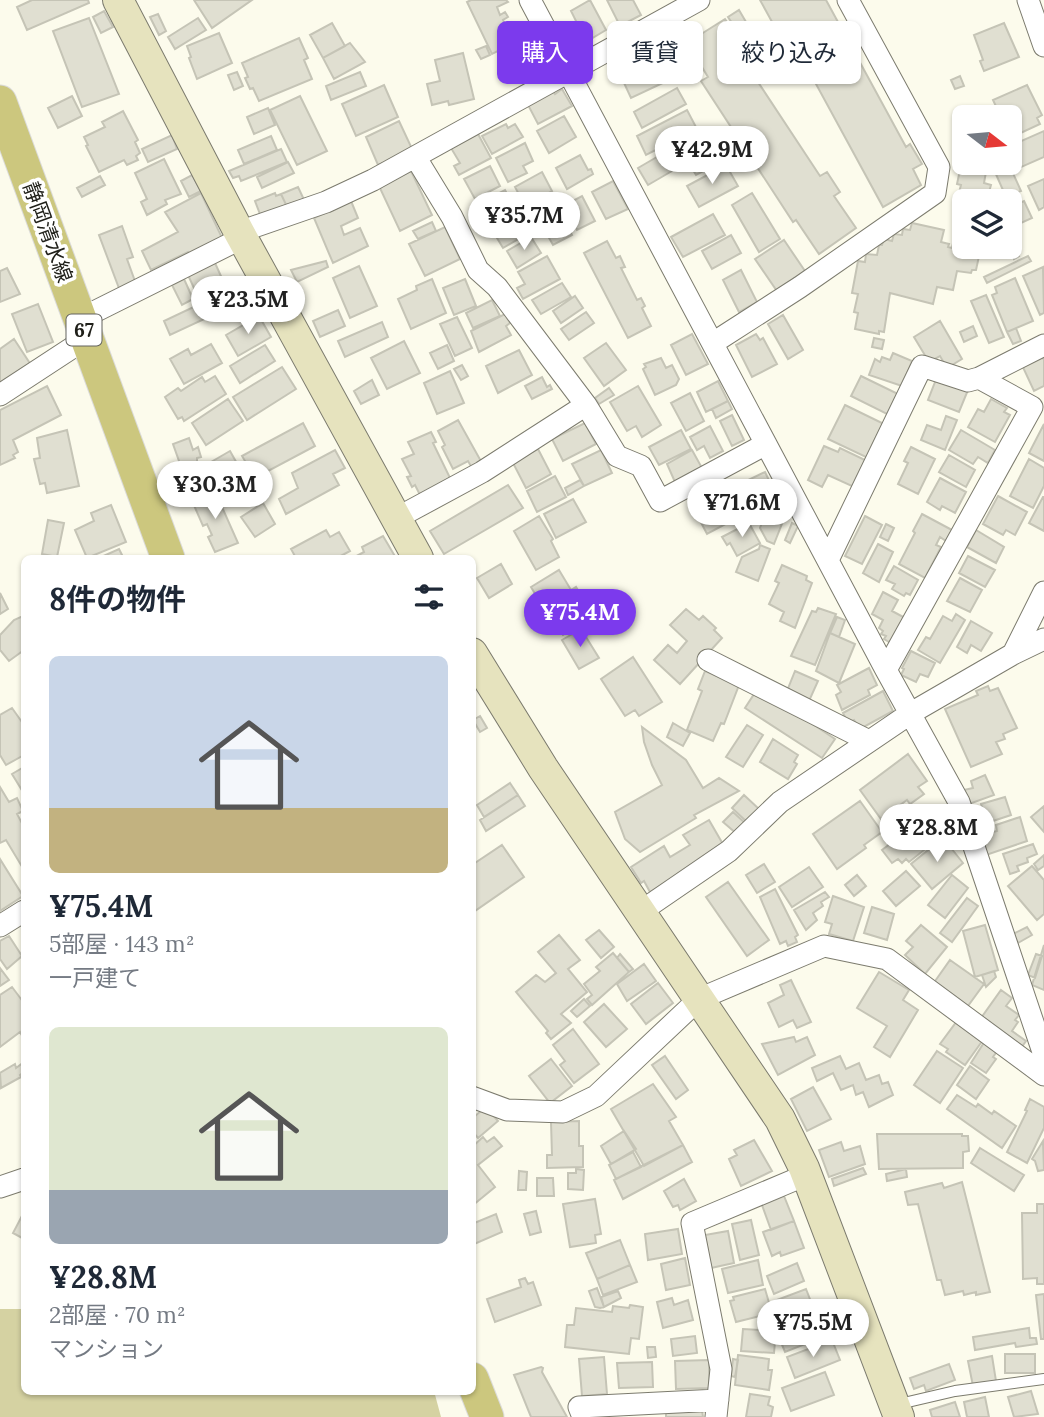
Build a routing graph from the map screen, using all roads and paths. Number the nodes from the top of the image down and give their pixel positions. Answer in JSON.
{"nodes":[{"id":1,"x":118,"y":0,"type":"edge"},
{"id":2,"x":530,"y":0,"type":"edge"},
{"id":3,"x":699,"y":0,"type":"edge"},
{"id":4,"x":848,"y":0,"type":"edge"},
{"id":5,"x":1028,"y":0,"type":"edge"},
{"id":6,"x":542,"y":21,"type":"edge"},
{"id":7,"x":1044,"y":46,"type":"edge"},
{"id":8,"x":593,"y":58,"type":"edge"},
{"id":9,"x":546,"y":84,"type":"edge"},
{"id":10,"x":576,"y":84,"type":"edge"},
{"id":11,"x":0,"y":102,"type":"edge"},
{"id":12,"x":416,"y":158,"type":"junction"},
{"id":13,"x":241,"y":235,"type":"junction"},
{"id":14,"x":83,"y":329,"type":"junction"},
{"id":15,"x":713,"y":343,"type":"junction"},
{"id":16,"x":1044,"y":345,"type":"edge"},
{"id":17,"x":979,"y":378,"type":"junction"},
{"id":18,"x":0,"y":395,"type":"edge"},
{"id":19,"x":586,"y":405,"type":"junction"},
{"id":20,"x":766,"y":443,"type":"junction"},
{"id":21,"x":395,"y":519,"type":"junction"},
{"id":22,"x":167,"y":555,"type":"edge"},
{"id":23,"x":416,"y":555,"type":"edge"},
{"id":24,"x":828,"y":560,"type":"junction"},
{"id":25,"x":1044,"y":592,"type":"edge"},
{"id":26,"x":1044,"y":639,"type":"edge"},
{"id":27,"x":1013,"y":654,"type":"junction"},
{"id":28,"x":476,"y":659,"type":"edge"},
{"id":29,"x":708,"y":660,"type":"dead end"},
{"id":30,"x":886,"y":670,"type":"junction"},
{"id":31,"x":911,"y":713,"type":"junction"},
{"id":32,"x":869,"y":741,"type":"junction"},
{"id":33,"x":640,"y":912,"type":"junction"},
{"id":34,"x":21,"y":913,"type":"edge"},
{"id":35,"x":0,"y":926,"type":"edge"},
{"id":36,"x":699,"y":999,"type":"junction"},
{"id":37,"x":1044,"y":1055,"type":"edge"},
{"id":38,"x":1044,"y":1075,"type":"edge"},
{"id":39,"x":476,"y":1098,"type":"edge"},
{"id":40,"x":806,"y":1175,"type":"junction"},
{"id":41,"x":21,"y":1180,"type":"edge"},
{"id":42,"x":0,"y":1187,"type":"edge"},
{"id":43,"x":1044,"y":1379,"type":"edge"},
{"id":44,"x":476,"y":1389,"type":"edge"},
{"id":45,"x":717,"y":1409,"type":"edge"},
{"id":46,"x":897,"y":1411,"type":"edge"},
{"id":47,"x":487,"y":1417,"type":"edge"},
{"id":48,"x":583,"y":1417,"type":"edge"}],
"edges":[{"from":1,"to":13,"type":"street"},
{"from":2,"to":6,"type":"street"},
{"from":3,"to":8,"type":"street"},
{"from":4,"to":15,"type":"street"},
{"from":5,"to":7,"type":"street"},
{"from":9,"to":12,"type":"street"},
{"from":10,"to":15,"type":"street"},
{"from":11,"to":14,"type":"main road","name":"静岡清水線","number":"67"},
{"from":12,"to":13,"type":"street"},
{"from":12,"to":19,"type":"street"},
{"from":13,"to":14,"type":"street"},
{"from":13,"to":21,"type":"street"},
{"from":14,"to":18,"type":"street"},
{"from":14,"to":22,"type":"main road","name":"静岡清水線","number":"67"},
{"from":15,"to":20,"type":"street"},
{"from":16,"to":17,"type":"street"},
{"from":17,"to":24,"type":"street"},
{"from":17,"to":30,"type":"street"},
{"from":19,"to":20,"type":"street"},
{"from":19,"to":21,"type":"street"},
{"from":20,"to":24,"type":"street"},
{"from":21,"to":23,"type":"street"},
{"from":24,"to":30,"type":"street"},
{"from":25,"to":27,"type":"street"},
{"from":26,"to":27,"type":"street"},
{"from":27,"to":31,"type":"street"},
{"from":28,"to":33,"type":"street"},
{"from":29,"to":32,"type":"street"},
{"from":30,"to":31,"type":"street"},
{"from":31,"to":32,"type":"street"},
{"from":31,"to":37,"type":"street"},
{"from":32,"to":33,"type":"street"},
{"from":33,"to":36,"type":"street"},
{"from":34,"to":35,"type":"street"},
{"from":36,"to":38,"type":"street"},
{"from":36,"to":39,"type":"street"},
{"from":36,"to":40,"type":"street"},
{"from":40,"to":45,"type":"street"},
{"from":40,"to":46,"type":"street"},
{"from":41,"to":42,"type":"street"},
{"from":43,"to":46,"type":"lane"},
{"from":44,"to":47,"type":"main road"},
{"from":45,"to":48,"type":"street"}]}
